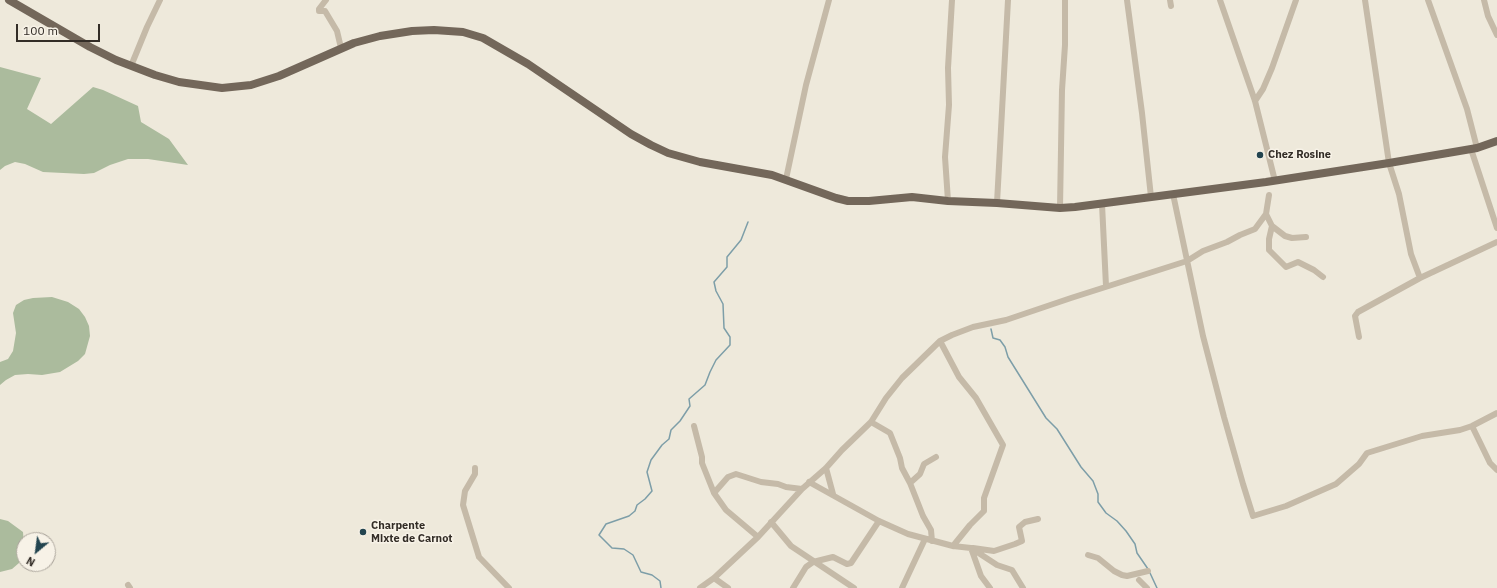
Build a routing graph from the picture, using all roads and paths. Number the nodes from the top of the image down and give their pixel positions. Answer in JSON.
{"nodes":[{"id":1,"x":9,"y":0,"type":"edge"},
{"id":2,"x":160,"y":0,"type":"edge"},
{"id":3,"x":326,"y":0,"type":"edge"},
{"id":4,"x":829,"y":0,"type":"edge"},
{"id":5,"x":952,"y":0,"type":"edge"},
{"id":6,"x":1008,"y":0,"type":"edge"},
{"id":7,"x":1065,"y":0,"type":"edge"},
{"id":8,"x":1127,"y":0,"type":"edge"},
{"id":9,"x":1220,"y":0,"type":"edge"},
{"id":10,"x":1296,"y":0,"type":"edge"},
{"id":11,"x":1365,"y":0,"type":"edge"},
{"id":12,"x":1428,"y":0,"type":"edge"},
{"id":13,"x":1484,"y":0,"type":"edge"},
{"id":14,"x":1495,"y":23,"type":"edge"},
{"id":15,"x":1497,"y":35,"type":"edge"},
{"id":16,"x":341,"y":48,"type":"junction"},
{"id":17,"x":132,"y":66,"type":"junction"},
{"id":18,"x":1255,"y":101,"type":"junction"},
{"id":19,"x":1497,"y":141,"type":"edge"},
{"id":20,"x":1474,"y":148,"type":"junction"},
{"id":21,"x":1390,"y":163,"type":"junction"},
{"id":22,"x":786,"y":179,"type":"junction"},
{"id":23,"x":1275,"y":181,"type":"junction"},
{"id":24,"x":1174,"y":194,"type":"junction"},
{"id":25,"x":1269,"y":195,"type":"dead end"},
{"id":26,"x":1151,"y":197,"type":"junction"},
{"id":27,"x":948,"y":201,"type":"junction"},
{"id":28,"x":997,"y":203,"type":"junction"},
{"id":29,"x":1102,"y":204,"type":"junction"},
{"id":30,"x":1060,"y":208,"type":"junction"},
{"id":31,"x":1266,"y":214,"type":"junction"},
{"id":32,"x":1272,"y":226,"type":"junction"},
{"id":33,"x":1497,"y":228,"type":"edge"},
{"id":34,"x":1306,"y":237,"type":"dead end"},
{"id":35,"x":1497,"y":242,"type":"edge"},
{"id":36,"x":1187,"y":261,"type":"junction"},
{"id":37,"x":1322,"y":277,"type":"dead end"},
{"id":38,"x":1420,"y":278,"type":"junction"},
{"id":39,"x":1106,"y":286,"type":"junction"},
{"id":40,"x":1359,"y":337,"type":"dead end"},
{"id":41,"x":940,"y":341,"type":"junction"},
{"id":42,"x":1497,"y":413,"type":"edge"},
{"id":43,"x":871,"y":422,"type":"junction"},
{"id":44,"x":694,"y":426,"type":"dead end"},
{"id":45,"x":1472,"y":426,"type":"junction"},
{"id":46,"x":936,"y":457,"type":"dead end"},
{"id":47,"x":475,"y":468,"type":"dead end"},
{"id":48,"x":826,"y":468,"type":"junction"},
{"id":49,"x":1497,"y":470,"type":"edge"},
{"id":50,"x":809,"y":482,"type":"junction"},
{"id":51,"x":910,"y":483,"type":"junction"},
{"id":52,"x":802,"y":489,"type":"junction"},
{"id":53,"x":714,"y":493,"type":"junction"},
{"id":54,"x":833,"y":494,"type":"junction"},
{"id":55,"x":1038,"y":519,"type":"dead end"},
{"id":56,"x":879,"y":521,"type":"junction"},
{"id":57,"x":771,"y":522,"type":"junction"},
{"id":58,"x":758,"y":536,"type":"junction"},
{"id":59,"x":925,"y":539,"type":"junction"},
{"id":60,"x":932,"y":541,"type":"junction"},
{"id":61,"x":953,"y":546,"type":"junction"},
{"id":62,"x":971,"y":548,"type":"junction"},
{"id":63,"x":1088,"y":555,"type":"dead end"},
{"id":64,"x":813,"y":562,"type":"junction"},
{"id":65,"x":1148,"y":571,"type":"dead end"},
{"id":66,"x":714,"y":578,"type":"junction"},
{"id":67,"x":1138,"y":580,"type":"dead end"},
{"id":68,"x":509,"y":588,"type":"edge"},
{"id":69,"x":700,"y":588,"type":"edge"},
{"id":70,"x":728,"y":588,"type":"edge"},
{"id":71,"x":793,"y":588,"type":"edge"},
{"id":72,"x":853,"y":588,"type":"edge"},
{"id":73,"x":902,"y":588,"type":"edge"},
{"id":74,"x":990,"y":588,"type":"edge"},
{"id":75,"x":1023,"y":588,"type":"edge"},
{"id":76,"x":1147,"y":588,"type":"edge"}],
"edges":[{"from":1,"to":17,"type":"main road"},
{"from":2,"to":17,"type":"street"},
{"from":3,"to":16,"type":"street"},
{"from":4,"to":22,"type":"street"},
{"from":5,"to":27,"type":"street"},
{"from":6,"to":28,"type":"street"},
{"from":7,"to":30,"type":"street"},
{"from":8,"to":26,"type":"street"},
{"from":9,"to":18,"type":"street"},
{"from":10,"to":18,"type":"street"},
{"from":11,"to":21,"type":"street"},
{"from":12,"to":20,"type":"street"},
{"from":13,"to":14,"type":"street"},
{"from":14,"to":15,"type":"street"},
{"from":16,"to":17,"type":"main road"},
{"from":16,"to":22,"type":"main road"},
{"from":18,"to":23,"type":"street"},
{"from":19,"to":20,"type":"main road"},
{"from":20,"to":21,"type":"main road"},
{"from":20,"to":33,"type":"street"},
{"from":21,"to":23,"type":"main road"},
{"from":21,"to":38,"type":"street"},
{"from":22,"to":27,"type":"main road"},
{"from":23,"to":24,"type":"main road"},
{"from":24,"to":26,"type":"main road"},
{"from":24,"to":36,"type":"street"},
{"from":25,"to":31,"type":"street"},
{"from":26,"to":29,"type":"main road"},
{"from":27,"to":28,"type":"main road"},
{"from":28,"to":30,"type":"main road"},
{"from":29,"to":30,"type":"main road"},
{"from":29,"to":39,"type":"street"},
{"from":31,"to":32,"type":"street"},
{"from":31,"to":36,"type":"street"},
{"from":32,"to":34,"type":"street"},
{"from":32,"to":37,"type":"street"},
{"from":35,"to":38,"type":"street"},
{"from":36,"to":39,"type":"street"},
{"from":36,"to":45,"type":"street"},
{"from":38,"to":40,"type":"street"},
{"from":39,"to":41,"type":"street"},
{"from":41,"to":43,"type":"street"},
{"from":41,"to":61,"type":"street"},
{"from":42,"to":45,"type":"street"},
{"from":43,"to":48,"type":"street"},
{"from":43,"to":51,"type":"street"},
{"from":44,"to":53,"type":"street"},
{"from":45,"to":49,"type":"street"},
{"from":46,"to":51,"type":"street"},
{"from":47,"to":68,"type":"street"},
{"from":48,"to":50,"type":"street"},
{"from":48,"to":54,"type":"street"},
{"from":50,"to":52,"type":"street"},
{"from":50,"to":54,"type":"street"},
{"from":51,"to":60,"type":"street"},
{"from":52,"to":53,"type":"street"},
{"from":52,"to":57,"type":"street"},
{"from":53,"to":58,"type":"street"},
{"from":54,"to":56,"type":"street"},
{"from":55,"to":62,"type":"street"},
{"from":56,"to":59,"type":"street"},
{"from":56,"to":64,"type":"street"},
{"from":57,"to":58,"type":"street"},
{"from":57,"to":64,"type":"street"},
{"from":58,"to":66,"type":"street"},
{"from":59,"to":60,"type":"street"},
{"from":59,"to":73,"type":"street"},
{"from":60,"to":61,"type":"street"},
{"from":61,"to":62,"type":"street"},
{"from":62,"to":74,"type":"street"},
{"from":62,"to":75,"type":"street"},
{"from":63,"to":65,"type":"street"},
{"from":64,"to":71,"type":"street"},
{"from":64,"to":72,"type":"street"},
{"from":66,"to":69,"type":"street"},
{"from":66,"to":70,"type":"street"},
{"from":67,"to":76,"type":"street"}]}
